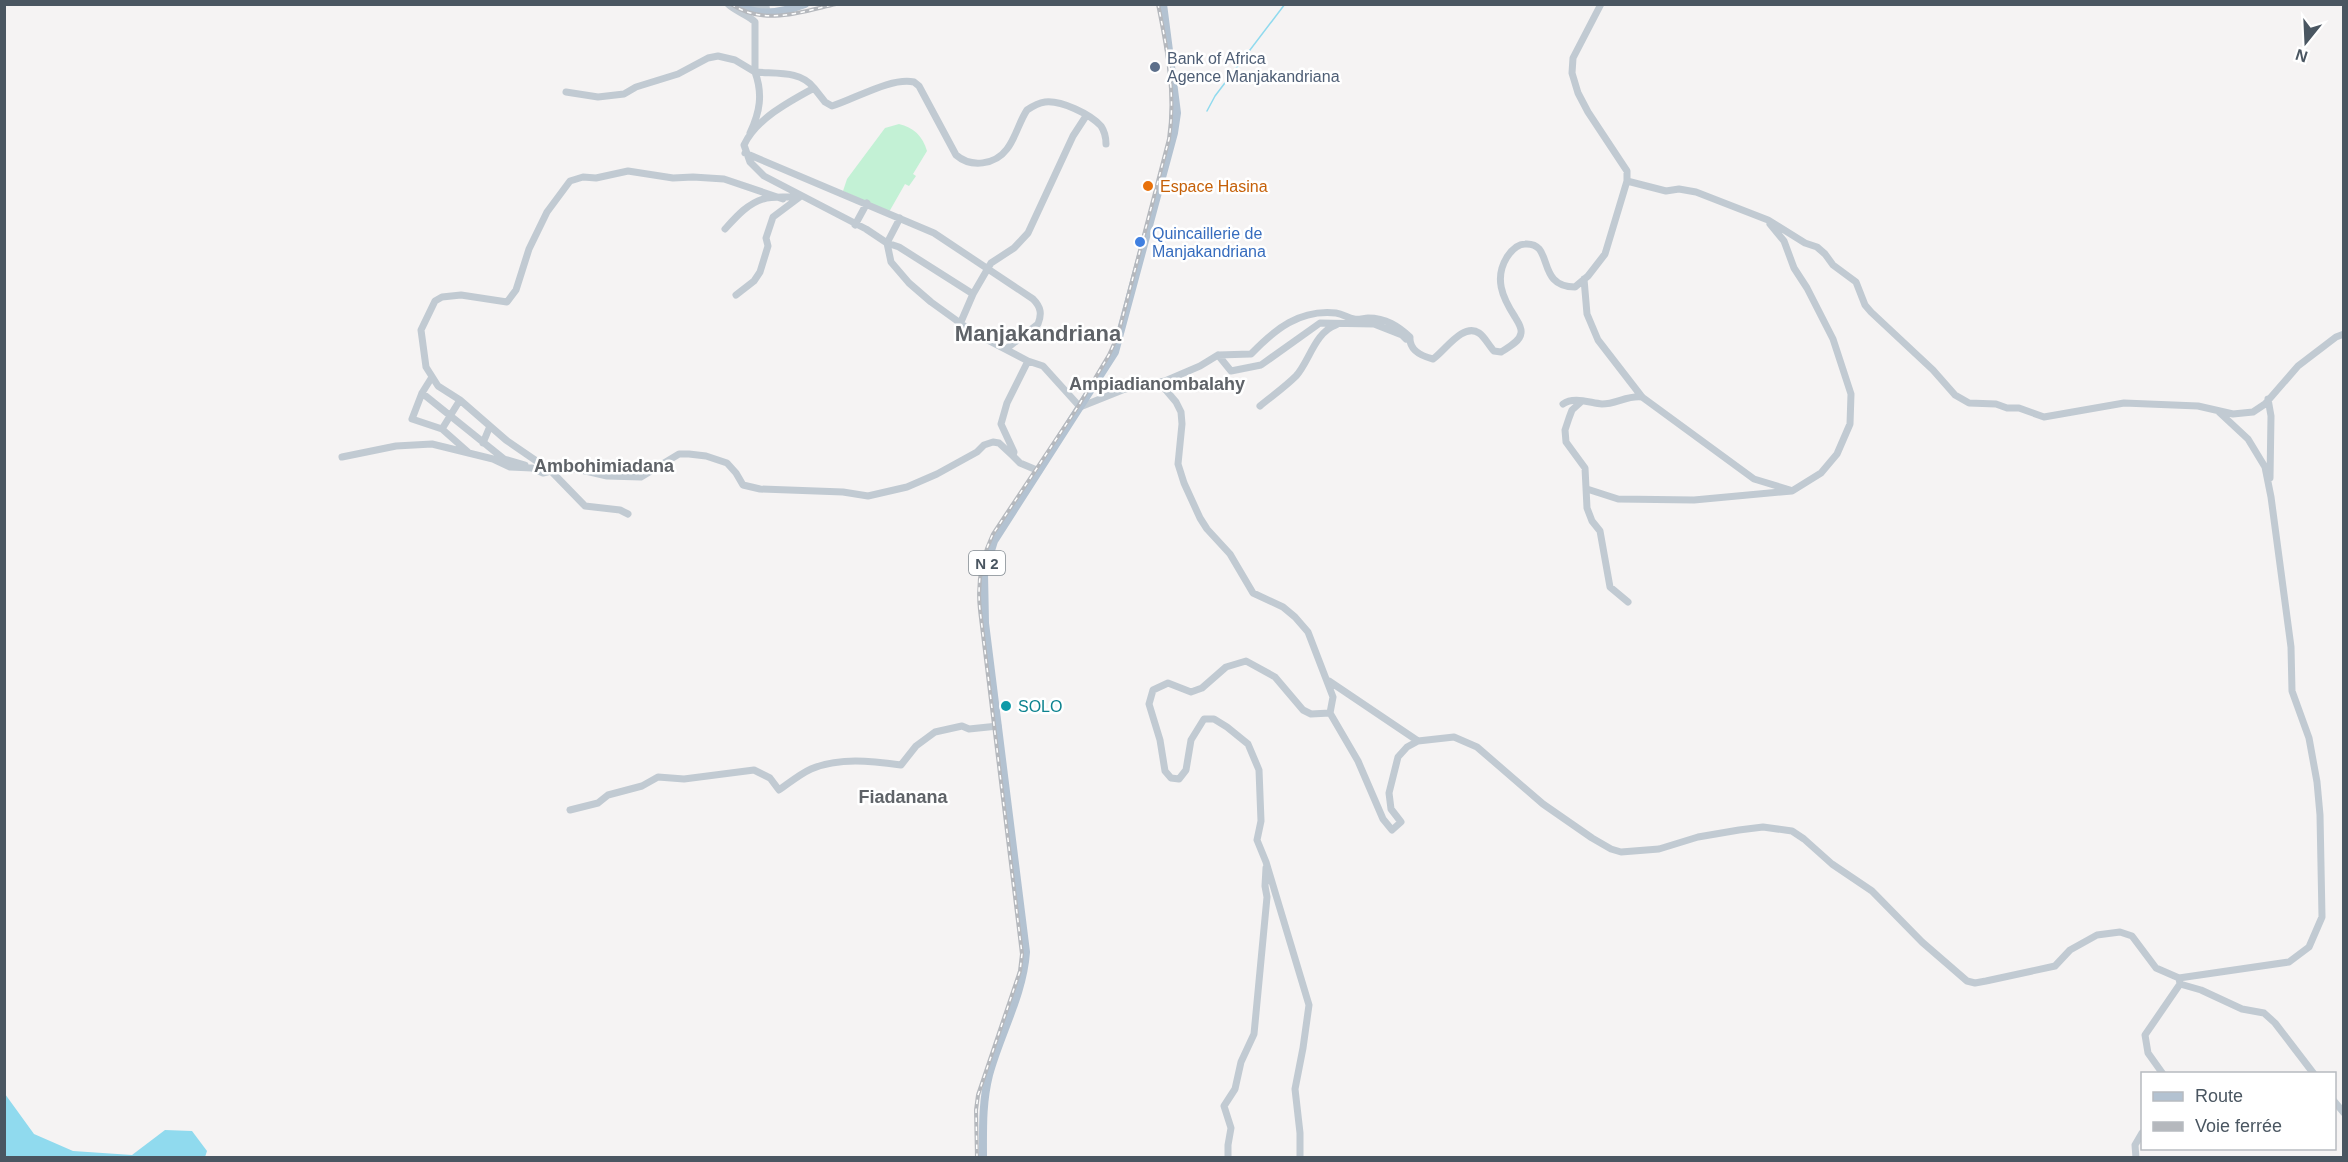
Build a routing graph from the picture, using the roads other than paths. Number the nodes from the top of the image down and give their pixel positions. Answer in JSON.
{"nodes":[{"id":1,"x":728,"y":4,"type":"edge"},
{"id":2,"x":738,"y":4,"type":"edge"},
{"id":3,"x":753,"y":4,"type":"edge"},
{"id":4,"x":805,"y":4,"type":"edge"},
{"id":5,"x":1163,"y":4,"type":"edge"},
{"id":6,"x":1601,"y":4,"type":"edge"},
{"id":7,"x":767,"y":13,"type":"junction"},
{"id":8,"x":756,"y":72,"type":"junction"},
{"id":9,"x":814,"y":88,"type":"junction"},
{"id":10,"x":566,"y":92,"type":"dead end"},
{"id":11,"x":1086,"y":116,"type":"junction"},
{"id":12,"x":749,"y":135,"type":"junction"},
{"id":13,"x":1106,"y":144,"type":"dead end"},
{"id":14,"x":746,"y":153,"type":"junction"},
{"id":15,"x":1627,"y":181,"type":"junction"},
{"id":16,"x":801,"y":196,"type":"junction"},
{"id":17,"x":783,"y":199,"type":"junction"},
{"id":18,"x":867,"y":203,"type":"junction"},
{"id":19,"x":900,"y":218,"type":"junction"},
{"id":20,"x":1768,"y":220,"type":"junction"},
{"id":21,"x":855,"y":225,"type":"junction"},
{"id":22,"x":725,"y":229,"type":"dead end"},
{"id":23,"x":887,"y":243,"type":"junction"},
{"id":24,"x":987,"y":268,"type":"junction"},
{"id":25,"x":1584,"y":279,"type":"junction"},
{"id":26,"x":973,"y":294,"type":"junction"},
{"id":27,"x":736,"y":295,"type":"dead end"},
{"id":28,"x":960,"y":324,"type":"junction"},
{"id":29,"x":1341,"y":324,"type":"junction"},
{"id":30,"x":2343,"y":334,"type":"edge"},
{"id":31,"x":1410,"y":343,"type":"junction"},
{"id":32,"x":1006,"y":349,"type":"junction"},
{"id":33,"x":1218,"y":355,"type":"junction"},
{"id":34,"x":1028,"y":361,"type":"junction"},
{"id":35,"x":432,"y":377,"type":"junction"},
{"id":36,"x":1158,"y":382,"type":"junction"},
{"id":37,"x":422,"y":393,"type":"junction"},
{"id":38,"x":1642,"y":397,"type":"junction"},
{"id":39,"x":2268,"y":399,"type":"junction"},
{"id":40,"x":460,"y":400,"type":"junction"},
{"id":41,"x":1582,"y":401,"type":"junction"},
{"id":42,"x":1563,"y":404,"type":"dead end"},
{"id":43,"x":1260,"y":406,"type":"dead end"},
{"id":44,"x":1080,"y":407,"type":"junction"},
{"id":45,"x":2219,"y":412,"type":"junction"},
{"id":46,"x":451,"y":414,"type":"junction"},
{"id":47,"x":490,"y":426,"type":"junction"},
{"id":48,"x":442,"y":429,"type":"junction"},
{"id":49,"x":483,"y":443,"type":"junction"},
{"id":50,"x":470,"y":454,"type":"junction"},
{"id":51,"x":1013,"y":456,"type":"junction"},
{"id":52,"x":342,"y":457,"type":"dead end"},
{"id":53,"x":532,"y":468,"type":"junction"},
{"id":54,"x":551,"y":471,"type":"junction"},
{"id":55,"x":1039,"y":471,"type":"junction"},
{"id":56,"x":1587,"y":489,"type":"junction"},
{"id":57,"x":1792,"y":491,"type":"junction"},
{"id":58,"x":2271,"y":497,"type":"junction"},
{"id":59,"x":628,"y":514,"type":"dead end"},
{"id":60,"x":1628,"y":603,"type":"dead end"},
{"id":61,"x":1329,"y":681,"type":"junction"},
{"id":62,"x":1330,"y":713,"type":"junction"},
{"id":63,"x":998,"y":726,"type":"junction"},
{"id":64,"x":1418,"y":741,"type":"junction"},
{"id":65,"x":570,"y":810,"type":"dead end"},
{"id":66,"x":1266,"y":862,"type":"junction"},
{"id":67,"x":2180,"y":981,"type":"junction"},
{"id":68,"x":2162,"y":1072,"type":"edge"},
{"id":69,"x":2312,"y":1072,"type":"edge"},
{"id":70,"x":2141,"y":1135,"type":"edge"},
{"id":71,"x":983,"y":1158,"type":"edge"},
{"id":72,"x":1228,"y":1158,"type":"edge"},
{"id":73,"x":1300,"y":1158,"type":"edge"},
{"id":74,"x":2136,"y":1158,"type":"edge"}],
"edges":[{"from":1,"to":8,"type":"street"},
{"from":2,"to":7,"type":"main road"},
{"from":3,"to":7,"type":"street"},
{"from":4,"to":7,"type":"main road"},
{"from":5,"to":44,"type":"main road","number":"N 2"},
{"from":6,"to":15,"type":"street"},
{"from":8,"to":9,"type":"street"},
{"from":8,"to":10,"type":"street"},
{"from":8,"to":12,"type":"street"},
{"from":9,"to":11,"type":"street"},
{"from":9,"to":12,"type":"street"},
{"from":11,"to":13,"type":"street"},
{"from":11,"to":24,"type":"street"},
{"from":12,"to":14,"type":"street"},
{"from":14,"to":16,"type":"street"},
{"from":14,"to":18,"type":"street"},
{"from":15,"to":20,"type":"street"},
{"from":15,"to":25,"type":"street"},
{"from":16,"to":17,"type":"street"},
{"from":16,"to":21,"type":"street"},
{"from":16,"to":27,"type":"street"},
{"from":17,"to":22,"type":"street"},
{"from":17,"to":35,"type":"street"},
{"from":18,"to":19,"type":"street"},
{"from":18,"to":21,"type":"street"},
{"from":19,"to":23,"type":"street"},
{"from":19,"to":24,"type":"street"},
{"from":20,"to":45,"type":"street"},
{"from":20,"to":57,"type":"street"},
{"from":21,"to":23,"type":"street"},
{"from":23,"to":26,"type":"street"},
{"from":23,"to":28,"type":"street"},
{"from":24,"to":26,"type":"street"},
{"from":24,"to":32,"type":"street"},
{"from":25,"to":31,"type":"street"},
{"from":25,"to":38,"type":"street"},
{"from":26,"to":28,"type":"street"},
{"from":28,"to":32,"type":"street"},
{"from":29,"to":31,"type":"street"},
{"from":29,"to":33,"type":"street"},
{"from":29,"to":43,"type":"street"},
{"from":30,"to":39,"type":"street"},
{"from":31,"to":33,"type":"street"},
{"from":32,"to":34,"type":"street"},
{"from":33,"to":36,"type":"street"},
{"from":34,"to":44,"type":"street"},
{"from":34,"to":51,"type":"street"},
{"from":35,"to":37,"type":"street"},
{"from":35,"to":40,"type":"street"},
{"from":36,"to":44,"type":"street"},
{"from":36,"to":61,"type":"street"},
{"from":37,"to":46,"type":"street"},
{"from":37,"to":48,"type":"street"},
{"from":38,"to":41,"type":"street"},
{"from":38,"to":57,"type":"street"},
{"from":39,"to":45,"type":"street"},
{"from":39,"to":58,"type":"street"},
{"from":40,"to":46,"type":"street"},
{"from":40,"to":47,"type":"street"},
{"from":41,"to":42,"type":"street"},
{"from":41,"to":56,"type":"street"},
{"from":44,"to":55,"type":"main road","number":"N 2"},
{"from":45,"to":58,"type":"street"},
{"from":46,"to":48,"type":"street"},
{"from":46,"to":49,"type":"street"},
{"from":47,"to":49,"type":"street"},
{"from":47,"to":54,"type":"street"},
{"from":48,"to":50,"type":"street"},
{"from":49,"to":53,"type":"street"},
{"from":50,"to":52,"type":"street"},
{"from":50,"to":53,"type":"street"},
{"from":51,"to":54,"type":"street"},
{"from":51,"to":55,"type":"street"},
{"from":53,"to":54,"type":"street"},
{"from":54,"to":59,"type":"street"},
{"from":55,"to":63,"type":"main road","number":"N 2"},
{"from":56,"to":57,"type":"street"},
{"from":56,"to":60,"type":"street"},
{"from":58,"to":67,"type":"street"},
{"from":61,"to":62,"type":"street"},
{"from":61,"to":64,"type":"street"},
{"from":62,"to":64,"type":"street"},
{"from":62,"to":66,"type":"street"},
{"from":63,"to":65,"type":"street"},
{"from":63,"to":71,"type":"main road","number":"N 2"},
{"from":64,"to":67,"type":"street"},
{"from":66,"to":72,"type":"street"},
{"from":66,"to":73,"type":"street"},
{"from":67,"to":68,"type":"street"},
{"from":67,"to":69,"type":"street"},
{"from":70,"to":74,"type":"street"}]}
